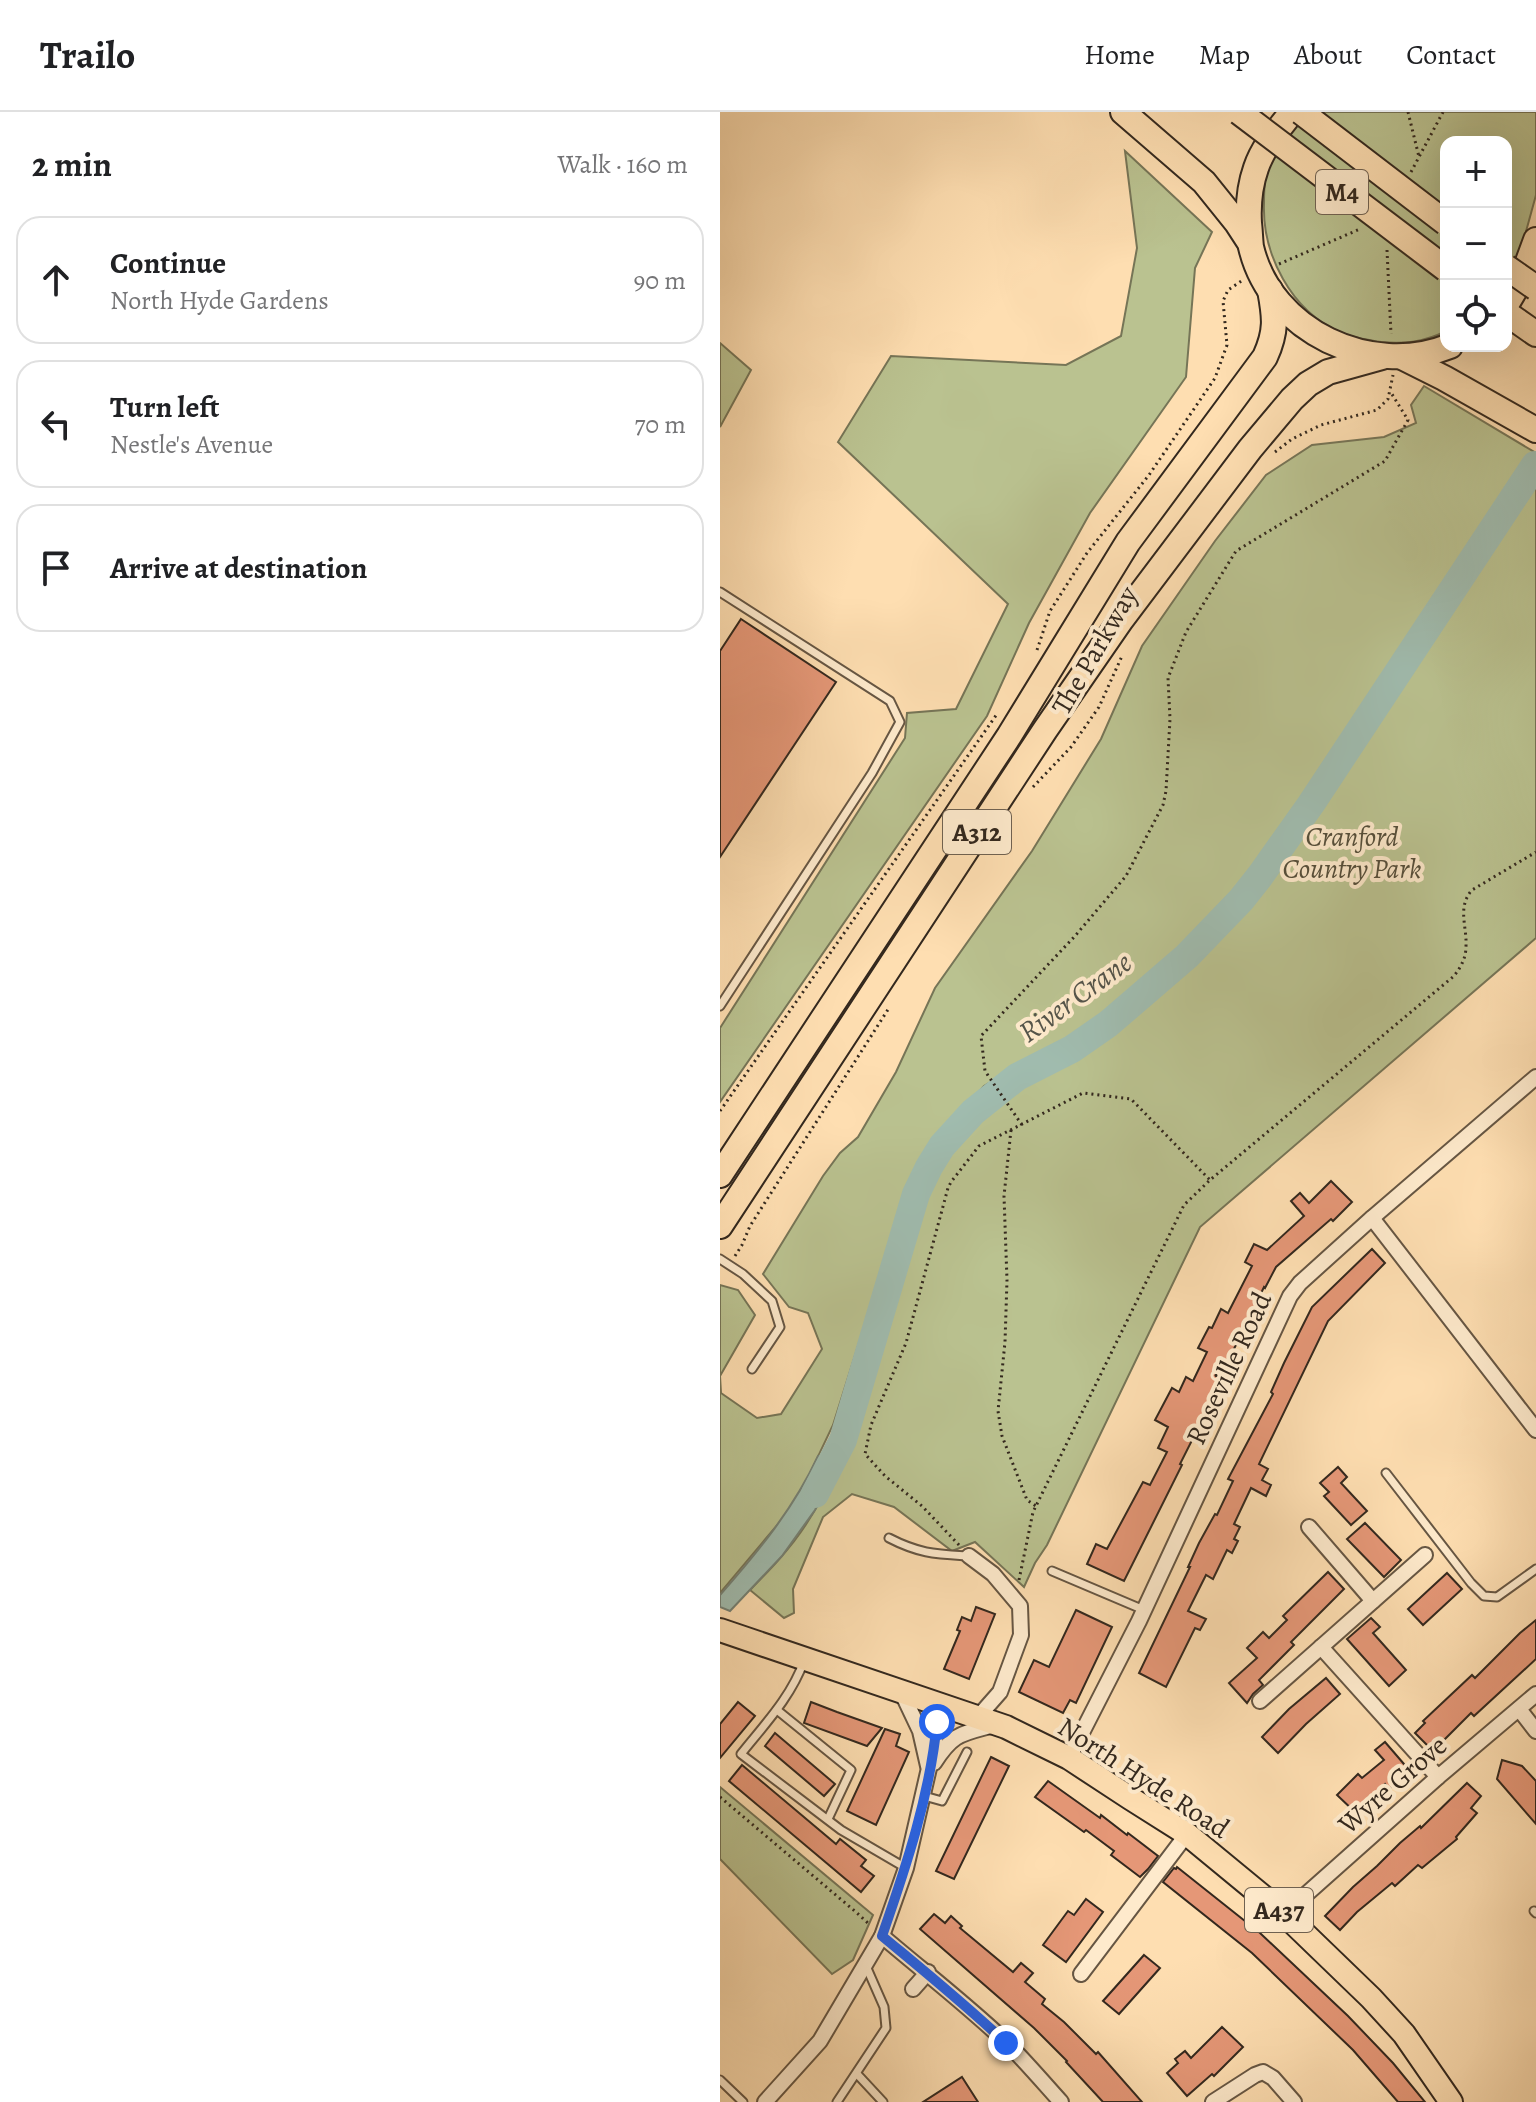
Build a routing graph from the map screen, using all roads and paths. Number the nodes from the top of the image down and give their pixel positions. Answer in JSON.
{"nodes":[{"id":1,"x":1123,"y":112,"type":"edge"},
{"id":2,"x":1239,"y":112,"type":"edge"},
{"id":3,"x":1292,"y":112,"type":"edge"},
{"id":4,"x":1301,"y":112,"type":"edge"},
{"id":5,"x":1408,"y":112,"type":"edge"},
{"id":6,"x":1443,"y":112,"type":"edge"},
{"id":7,"x":1419,"y":157,"type":"junction"},
{"id":8,"x":1406,"y":181,"type":"dead end"},
{"id":9,"x":1440,"y":218,"type":"edge"},
{"id":10,"x":1372,"y":224,"type":"dead end"},
{"id":11,"x":1536,"y":240,"type":"edge"},
{"id":12,"x":1251,"y":245,"type":"junction"},
{"id":13,"x":1387,"y":249,"type":"dead end"},
{"id":14,"x":1440,"y":264,"type":"edge"},
{"id":15,"x":1276,"y":265,"type":"dead end"},
{"id":16,"x":1512,"y":271,"type":"edge"},
{"id":17,"x":1248,"y":278,"type":"dead end"},
{"id":18,"x":1536,"y":288,"type":"edge"},
{"id":19,"x":1270,"y":290,"type":"junction"},
{"id":20,"x":1512,"y":295,"type":"edge"},
{"id":21,"x":1512,"y":317,"type":"edge"},
{"id":22,"x":1536,"y":334,"type":"edge"},
{"id":23,"x":1440,"y":349,"type":"edge"},
{"id":24,"x":1392,"y":358,"type":"junction"},
{"id":25,"x":1390,"y":391,"type":"junction"},
{"id":26,"x":1526,"y":424,"type":"edge"},
{"id":27,"x":1267,"y":458,"type":"dead end"},
{"id":28,"x":720,"y":592,"type":"edge"},
{"id":29,"x":1036,"y":654,"type":"dead end"},
{"id":30,"x":1123,"y":654,"type":"dead end"},
{"id":31,"x":997,"y":714,"type":"dead end"},
{"id":32,"x":1025,"y":795,"type":"dead end"},
{"id":33,"x":1536,"y":852,"type":"edge"},
{"id":34,"x":892,"y":1003,"type":"dead end"},
{"id":35,"x":720,"y":1006,"type":"edge"},
{"id":36,"x":1535,"y":1081,"type":"edge"},
{"id":37,"x":720,"y":1111,"type":"edge"},
{"id":38,"x":1022,"y":1125,"type":"junction"},
{"id":39,"x":1011,"y":1130,"type":"junction"},
{"id":40,"x":720,"y":1175,"type":"edge"},
{"id":41,"x":1210,"y":1180,"type":"junction"},
{"id":42,"x":1372,"y":1218,"type":"junction"},
{"id":43,"x":720,"y":1226,"type":"edge"},
{"id":44,"x":736,"y":1253,"type":"dead end"},
{"id":45,"x":720,"y":1259,"type":"edge"},
{"id":46,"x":752,"y":1369,"type":"dead end"},
{"id":47,"x":1536,"y":1430,"type":"edge"},
{"id":48,"x":1386,"y":1473,"type":"dead end"},
{"id":49,"x":1036,"y":1506,"type":"junction"},
{"id":50,"x":1309,"y":1527,"type":"dead end"},
{"id":51,"x":889,"y":1538,"type":"dead end"},
{"id":52,"x":1425,"y":1555,"type":"dead end"},
{"id":53,"x":969,"y":1556,"type":"junction"},
{"id":54,"x":1536,"y":1569,"type":"edge"},
{"id":55,"x":1021,"y":1570,"type":"dead end"},
{"id":56,"x":1052,"y":1571,"type":"dead end"},
{"id":57,"x":1373,"y":1601,"type":"junction"},
{"id":58,"x":1144,"y":1610,"type":"junction"},
{"id":59,"x":720,"y":1630,"type":"edge"},
{"id":60,"x":1321,"y":1647,"type":"junction"},
{"id":61,"x":805,"y":1659,"type":"junction"},
{"id":62,"x":901,"y":1691,"type":"junction"},
{"id":63,"x":1536,"y":1694,"type":"edge"},
{"id":64,"x":1260,"y":1701,"type":"dead end"},
{"id":65,"x":939,"y":1704,"type":"junction"},
{"id":66,"x":1519,"y":1709,"type":"junction"},
{"id":67,"x":777,"y":1710,"type":"junction"},
{"id":68,"x":988,"y":1721,"type":"junction"},
{"id":69,"x":1536,"y":1731,"type":"edge"},
{"id":70,"x":967,"y":1752,"type":"dead end"},
{"id":71,"x":1069,"y":1758,"type":"junction"},
{"id":72,"x":929,"y":1770,"type":"junction"},
{"id":73,"x":1438,"y":1777,"type":"junction"},
{"id":74,"x":924,"y":1796,"type":"junction"},
{"id":75,"x":720,"y":1797,"type":"edge"},
{"id":76,"x":828,"y":1819,"type":"junction"},
{"id":77,"x":1187,"y":1834,"type":"junction"},
{"id":78,"x":906,"y":1868,"type":"junction"},
{"id":79,"x":1284,"y":1914,"type":"junction"},
{"id":80,"x":882,"y":1936,"type":"junction"},
{"id":81,"x":865,"y":1964,"type":"junction"},
{"id":82,"x":928,"y":1972,"type":"junction"},
{"id":83,"x":1081,"y":1974,"type":"dead end"},
{"id":84,"x":913,"y":1989,"type":"dead end"},
{"id":85,"x":857,"y":2074,"type":"junction"},
{"id":86,"x":720,"y":2080,"type":"edge"},
{"id":87,"x":743,"y":2102,"type":"edge"},
{"id":88,"x":765,"y":2102,"type":"edge"},
{"id":89,"x":837,"y":2102,"type":"edge"},
{"id":90,"x":883,"y":2102,"type":"edge"},
{"id":91,"x":1061,"y":2102,"type":"edge"},
{"id":92,"x":1213,"y":2102,"type":"edge"},
{"id":93,"x":1294,"y":2102,"type":"edge"},
{"id":94,"x":1451,"y":2102,"type":"edge"}],
"edges":[{"from":1,"to":12,"type":"highway"},
{"from":2,"to":14,"type":"highway","number":"M4","bridge":true},
{"from":3,"to":12,"type":"highway","number":"A312"},
{"from":4,"to":9,"type":"highway","number":"M4","bridge":true},
{"from":5,"to":7,"type":"path"},
{"from":6,"to":7,"type":"path"},
{"from":7,"to":8,"type":"path"},
{"from":10,"to":15,"type":"path"},
{"from":11,"to":20,"type":"highway"},
{"from":12,"to":19,"type":"highway","number":"A312"},
{"from":13,"to":24,"type":"path"},
{"from":16,"to":18,"type":"highway","bridge":true},
{"from":17,"to":29,"type":"path","name":"The Parkway"},
{"from":19,"to":24,"type":"highway","number":"A312"},
{"from":19,"to":40,"type":"highway","name":"The Parkway","number":"A312"},
{"from":21,"to":22,"type":"highway"},
{"from":23,"to":24,"type":"highway","number":"A312"},
{"from":24,"to":25,"type":"path"},
{"from":24,"to":26,"type":"highway"},
{"from":24,"to":43,"type":"highway","name":"The Parkway","number":"A312"},
{"from":25,"to":27,"type":"path"},
{"from":25,"to":38,"type":"path"},
{"from":28,"to":35,"type":"lane"},
{"from":30,"to":32,"type":"path","name":"The Parkway"},
{"from":31,"to":37,"type":"path"},
{"from":33,"to":41,"type":"path"},
{"from":34,"to":44,"type":"path"},
{"from":36,"to":42,"type":"street","name":"Roseville Road"},
{"from":38,"to":39,"type":"path"},
{"from":38,"to":41,"type":"path"},
{"from":39,"to":49,"type":"path"},
{"from":39,"to":53,"type":"path"},
{"from":41,"to":49,"type":"path"},
{"from":42,"to":47,"type":"street"},
{"from":42,"to":58,"type":"street","name":"Roseville Road"},
{"from":45,"to":46,"type":"lane"},
{"from":48,"to":54,"type":"lane"},
{"from":49,"to":55,"type":"path"},
{"from":50,"to":57,"type":"street"},
{"from":51,"to":53,"type":"lane"},
{"from":52,"to":57,"type":"street"},
{"from":53,"to":68,"type":"street"},
{"from":56,"to":58,"type":"lane"},
{"from":57,"to":60,"type":"street"},
{"from":58,"to":71,"type":"street","name":"Roseville Road"},
{"from":59,"to":61,"type":"main road","name":"North Hyde Road","number":"A437"},
{"from":60,"to":64,"type":"street"},
{"from":60,"to":73,"type":"street"},
{"from":61,"to":62,"type":"main road","name":"North Hyde Road","number":"A437"},
{"from":61,"to":67,"type":"lane"},
{"from":62,"to":65,"type":"main road","name":"North Hyde Road","number":"A437"},
{"from":62,"to":72,"type":"street"},
{"from":63,"to":66,"type":"street","name":"Wyre Grove"},
{"from":65,"to":68,"type":"main road","name":"North Hyde Road","number":"A437"},
{"from":65,"to":72,"type":"street"},
{"from":66,"to":69,"type":"street"},
{"from":66,"to":73,"type":"street","name":"Wyre Grove"},
{"from":67,"to":76,"type":"lane"},
{"from":67,"to":76,"type":"lane"},
{"from":68,"to":71,"type":"main road","name":"North Hyde Road","number":"A437"},
{"from":68,"to":72,"type":"street"},
{"from":70,"to":74,"type":"lane"},
{"from":71,"to":77,"type":"main road","name":"North Hyde Road","number":"A437"},
{"from":72,"to":74,"type":"street"},
{"from":73,"to":79,"type":"street","name":"Wyre Grove"},
{"from":74,"to":78,"type":"street"},
{"from":75,"to":80,"type":"path"},
{"from":76,"to":78,"type":"lane"},
{"from":77,"to":79,"type":"main road","name":"North Hyde Road","number":"A437"},
{"from":77,"to":83,"type":"street"},
{"from":78,"to":80,"type":"street"},
{"from":79,"to":94,"type":"main road","name":"North Hyde Road","number":"A437"},
{"from":80,"to":81,"type":"street"},
{"from":80,"to":82,"type":"street"},
{"from":81,"to":85,"type":"lane"},
{"from":81,"to":88,"type":"street"},
{"from":82,"to":84,"type":"street"},
{"from":82,"to":91,"type":"street"},
{"from":85,"to":89,"type":"lane"},
{"from":85,"to":90,"type":"lane"},
{"from":86,"to":87,"type":"lane"},
{"from":92,"to":93,"type":"street"}]}
